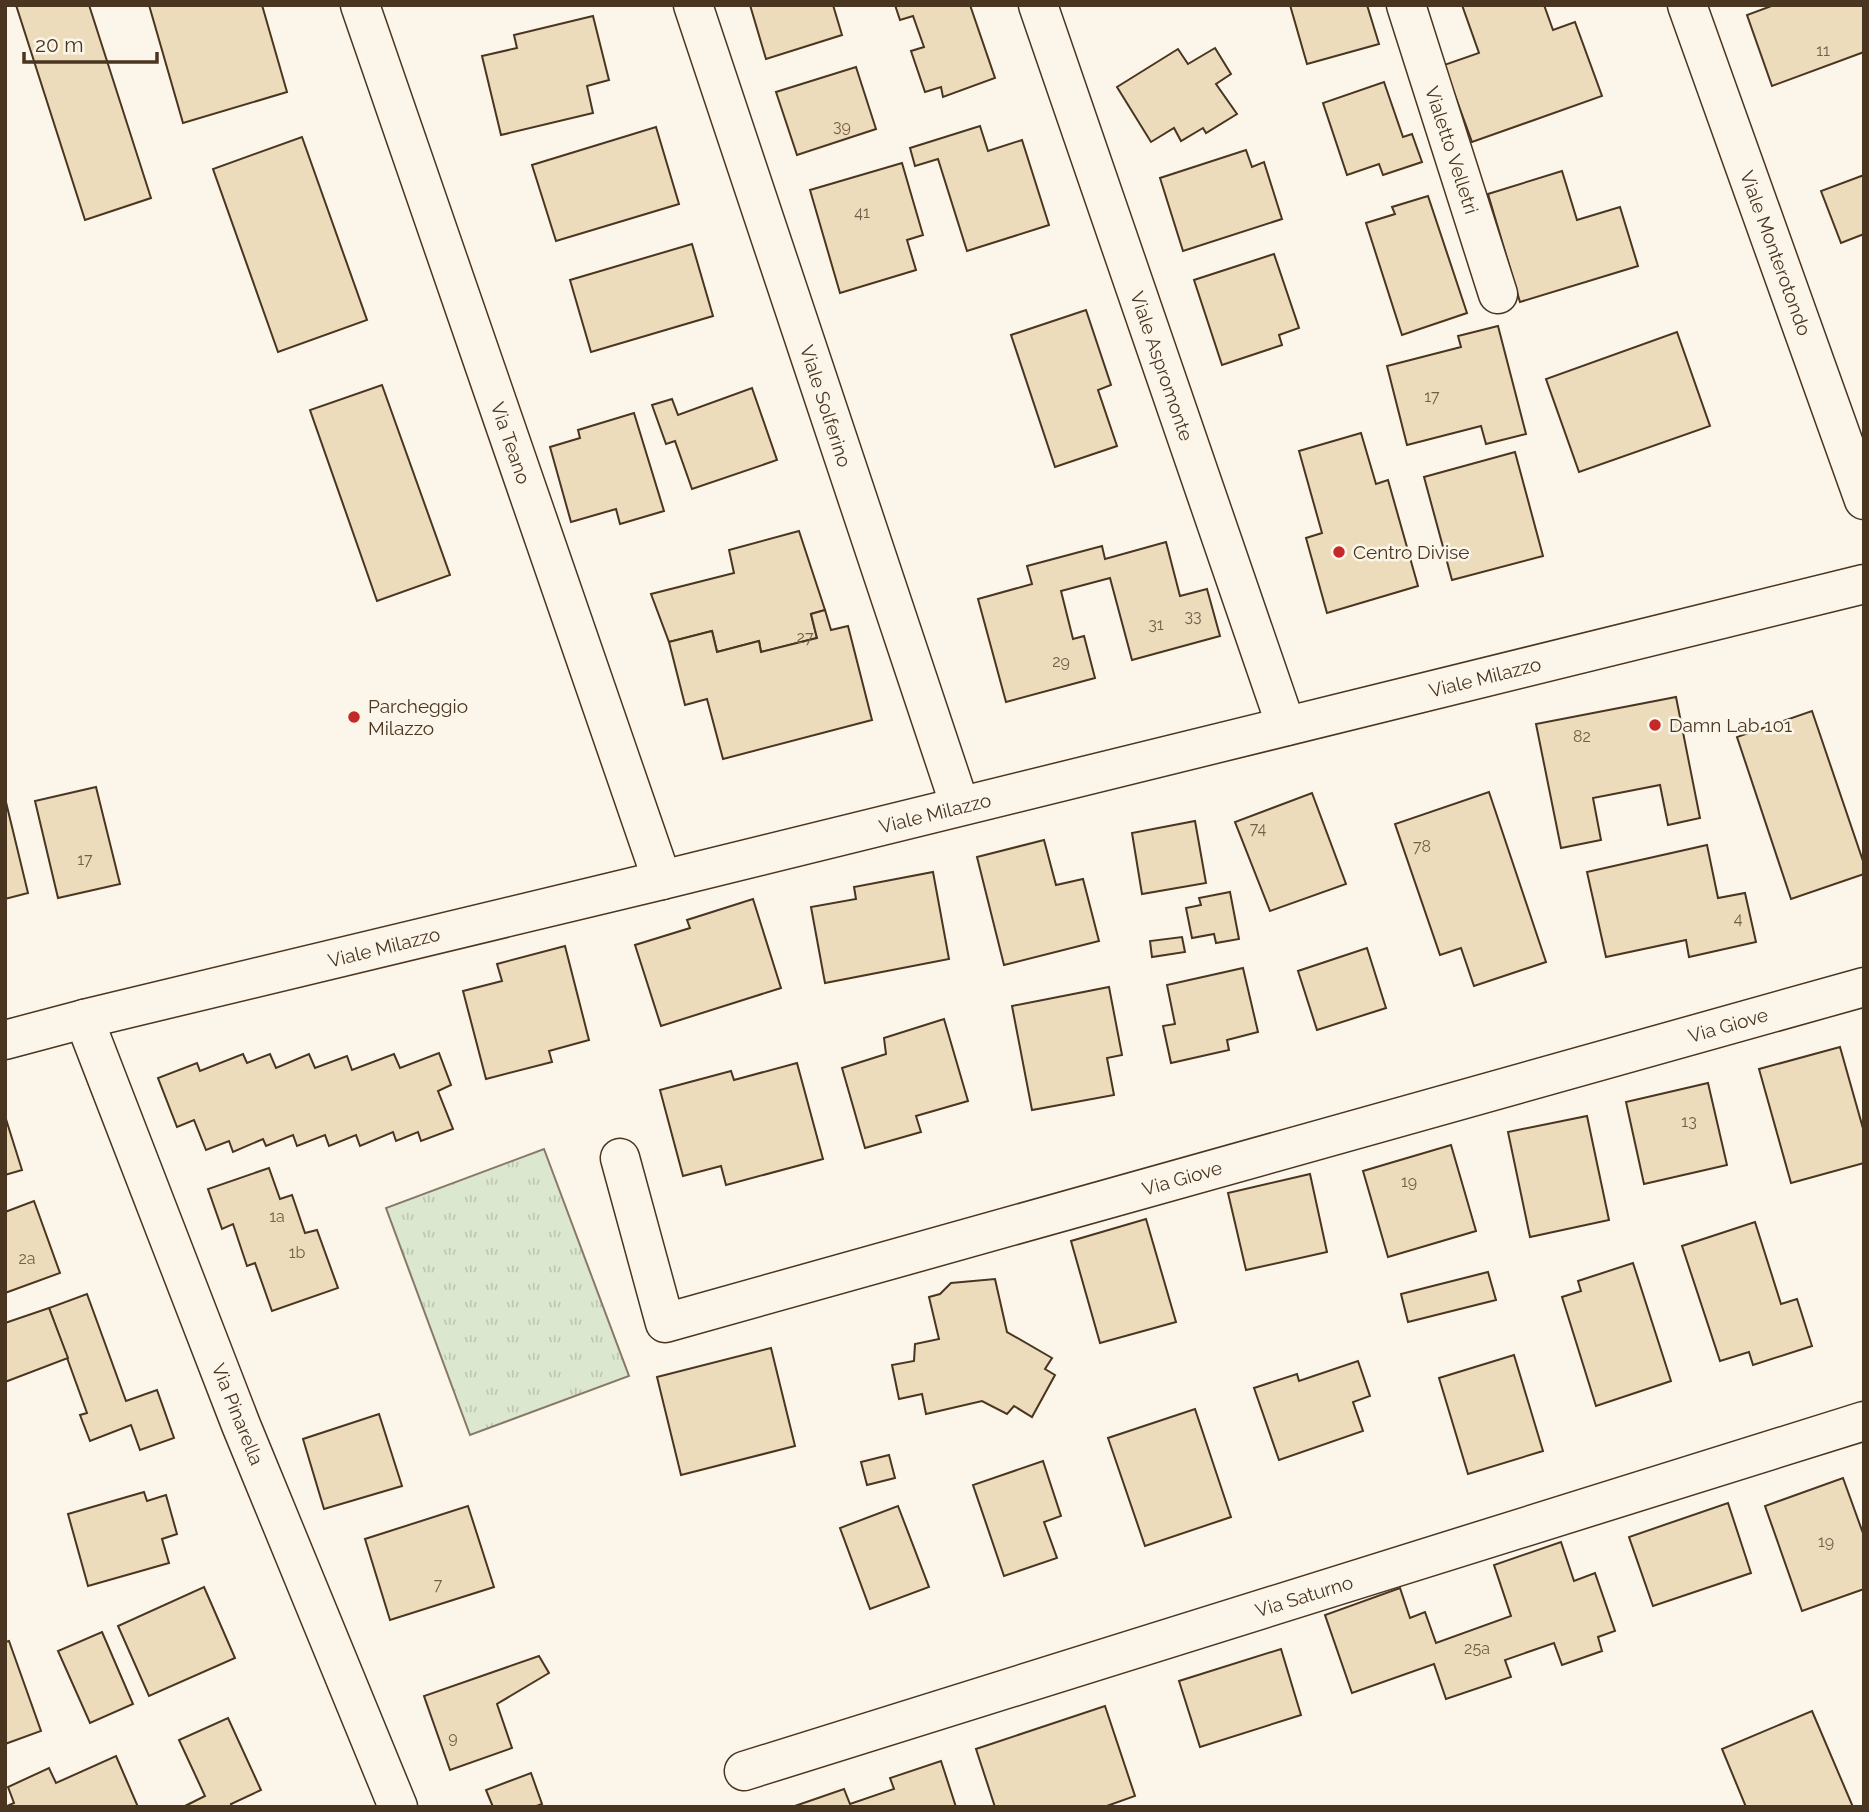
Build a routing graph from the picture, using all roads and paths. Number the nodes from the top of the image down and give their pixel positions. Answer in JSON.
{"nodes":[{"id":1,"x":360,"y":5,"type":"edge"},
{"id":2,"x":693,"y":5,"type":"edge"},
{"id":3,"x":1038,"y":5,"type":"edge"},
{"id":4,"x":1406,"y":5,"type":"edge"},
{"id":5,"x":1687,"y":5,"type":"edge"},
{"id":6,"x":1498,"y":294,"type":"dead end"},
{"id":7,"x":1864,"y":500,"type":"edge"},
{"id":8,"x":1864,"y":584,"type":"edge"},
{"id":9,"x":1286,"y":726,"type":"junction"},
{"id":10,"x":960,"y":806,"type":"junction"},
{"id":11,"x":662,"y":880,"type":"junction"},
{"id":12,"x":1864,"y":987,"type":"edge"},
{"id":13,"x":84,"y":1019,"type":"junction"},
{"id":14,"x":5,"y":1040,"type":"edge"},
{"id":15,"x":620,"y":1158,"type":"dead end"},
{"id":16,"x":1864,"y":1420,"type":"edge"},
{"id":17,"x":744,"y":1771,"type":"dead end"},
{"id":18,"x":398,"y":1807,"type":"edge"}],
"edges":[{"from":1,"to":11,"type":"street","name":"Via Teano"},
{"from":2,"to":10,"type":"street","name":"Viale Solferino"},
{"from":3,"to":9,"type":"street","name":"Viale Aspromonte"},
{"from":4,"to":6,"type":"street","name":"Vialetto Velletri"},
{"from":5,"to":7,"type":"street","name":"Viale Monterotondo"},
{"from":8,"to":9,"type":"street","name":"Viale Milazzo"},
{"from":9,"to":10,"type":"street","name":"Viale Milazzo"},
{"from":10,"to":11,"type":"street","name":"Viale Milazzo"},
{"from":11,"to":13,"type":"street","name":"Viale Milazzo"},
{"from":12,"to":15,"type":"street","name":"Via Giove"},
{"from":13,"to":14,"type":"street","name":"Viale Milazzo"},
{"from":13,"to":18,"type":"street","name":"Via Pinarella"},
{"from":16,"to":17,"type":"street","name":"Via Saturno"}]}
